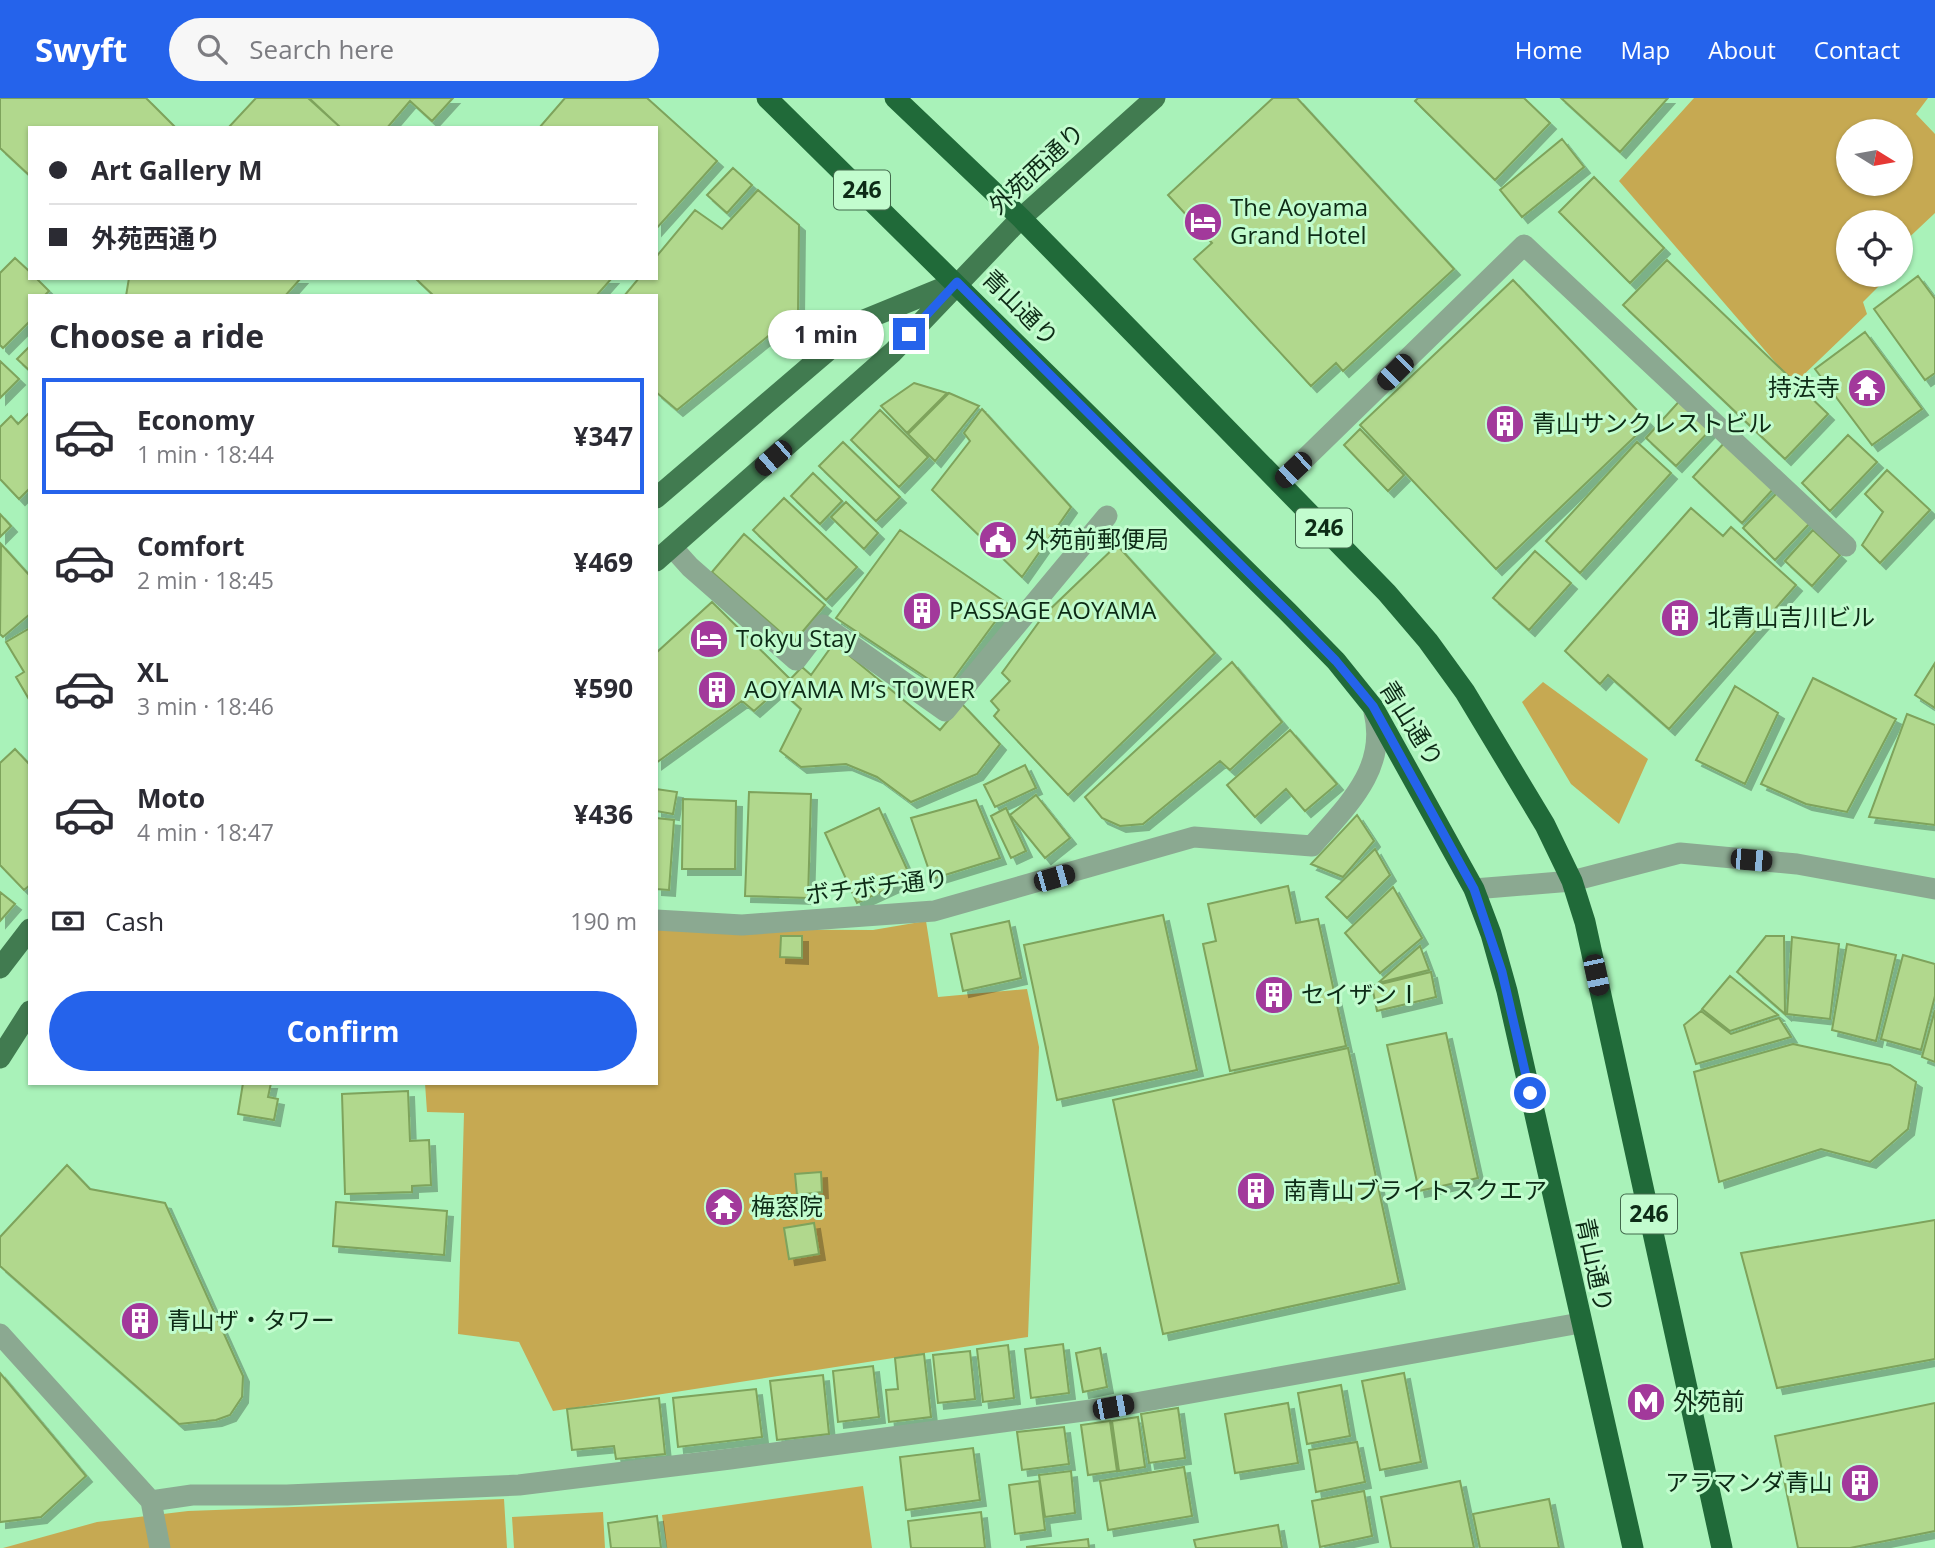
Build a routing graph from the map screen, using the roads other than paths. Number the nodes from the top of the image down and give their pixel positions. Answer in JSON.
{"nodes":[{"id":1,"x":767,"y":98,"type":"edge"},
{"id":2,"x":895,"y":98,"type":"edge"},
{"id":3,"x":1155,"y":98,"type":"edge"},
{"id":4,"x":1021,"y":218,"type":"junction"},
{"id":5,"x":957,"y":282,"type":"junction"},
{"id":6,"x":1280,"y":482,"type":"junction"},
{"id":7,"x":658,"y":496,"type":"edge"},
{"id":8,"x":1107,"y":516,"type":"dead end"},
{"id":9,"x":1846,"y":545,"type":"dead end"},
{"id":10,"x":664,"y":554,"type":"edge"},
{"id":11,"x":1373,"y":706,"type":"junction"},
{"id":12,"x":1572,"y":881,"type":"junction"},
{"id":13,"x":1474,"y":889,"type":"junction"},
{"id":14,"x":1935,"y":889,"type":"edge"},
{"id":15,"x":658,"y":920,"type":"edge"},
{"id":16,"x":28,"y":932,"type":"edge"},
{"id":17,"x":0,"y":968,"type":"edge"},
{"id":18,"x":28,"y":1014,"type":"edge"},
{"id":19,"x":0,"y":1058,"type":"edge"},
{"id":20,"x":1580,"y":1323,"type":"junction"},
{"id":21,"x":0,"y":1334,"type":"edge"},
{"id":22,"x":151,"y":1501,"type":"junction"},
{"id":23,"x":160,"y":1548,"type":"edge"},
{"id":24,"x":1633,"y":1548,"type":"edge"},
{"id":25,"x":1722,"y":1548,"type":"edge"}],
"edges":[{"from":1,"to":5,"type":"highway","name":"青山通り","number":"246"},
{"from":2,"to":4,"type":"highway","number":"246"},
{"from":3,"to":4,"type":"main road","name":"外苑西通り"},
{"from":4,"to":5,"type":"main road","name":"外苑西通り"},
{"from":4,"to":6,"type":"highway","number":"246"},
{"from":5,"to":7,"type":"main road","name":"外苑西通り"},
{"from":5,"to":10,"type":"main road","name":"外苑西通り"},
{"from":5,"to":11,"type":"highway","name":"青山通り","number":"246"},
{"from":6,"to":9,"type":"street"},
{"from":6,"to":12,"type":"highway","number":"246"},
{"from":8,"to":10,"type":"street"},
{"from":11,"to":13,"type":"highway","name":"青山通り","number":"246"},
{"from":11,"to":15,"type":"street","name":"ボチボチ通り"},
{"from":12,"to":13,"type":"street"},
{"from":12,"to":14,"type":"street"},
{"from":12,"to":25,"type":"highway","number":"246"},
{"from":13,"to":20,"type":"highway","name":"青山通り","number":"246"},
{"from":16,"to":17,"type":"main road"},
{"from":18,"to":19,"type":"main road"},
{"from":20,"to":22,"type":"street"},
{"from":20,"to":24,"type":"highway","name":"青山通り","number":"246"},
{"from":21,"to":22,"type":"street"},
{"from":22,"to":23,"type":"street"}]}
